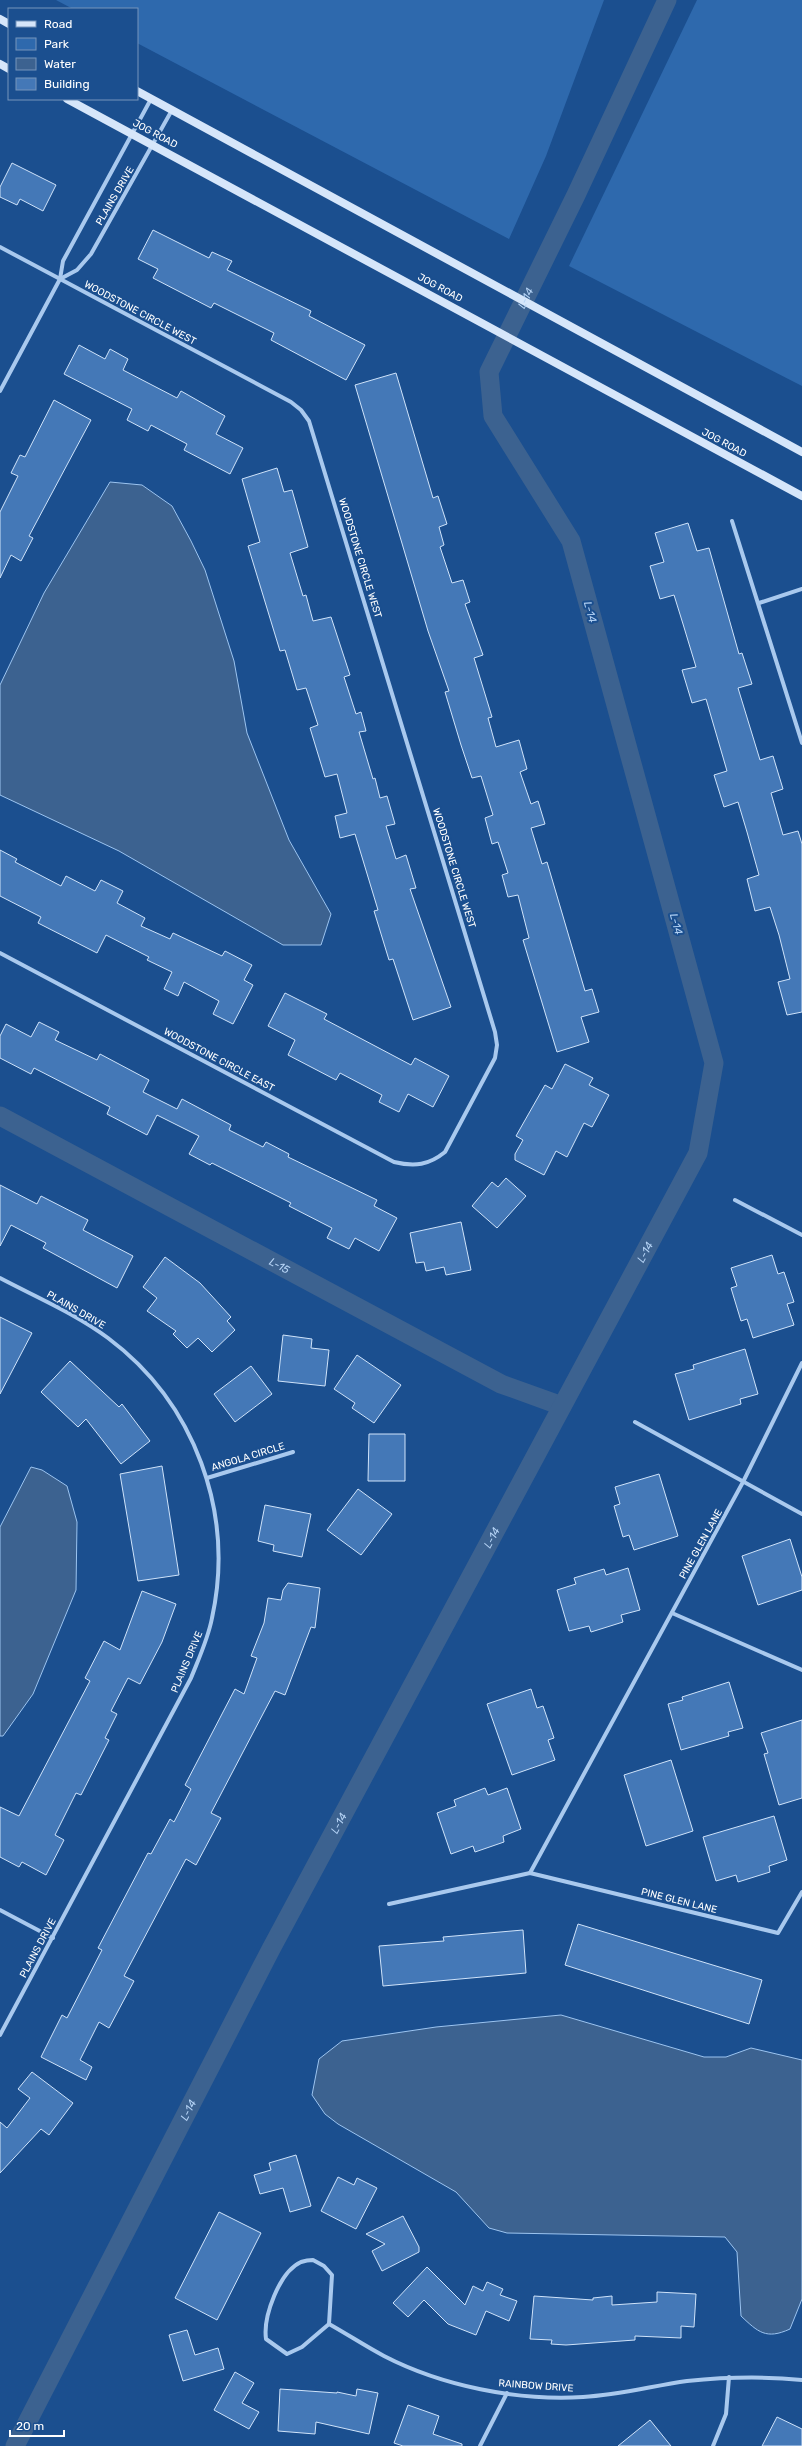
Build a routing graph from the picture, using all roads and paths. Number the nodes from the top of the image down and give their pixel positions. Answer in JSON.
{"nodes":[{"id":1,"x":138,"y":92,"type":"edge"},
{"id":2,"x":151,"y":98,"type":"junction"},
{"id":3,"x":69,"y":100,"type":"edge"},
{"id":4,"x":172,"y":110,"type":"junction"},
{"id":5,"x":132,"y":133,"type":"junction"},
{"id":6,"x":154,"y":145,"type":"junction"},
{"id":7,"x":0,"y":247,"type":"edge"},
{"id":8,"x":60,"y":279,"type":"junction"},
{"id":9,"x":0,"y":391,"type":"edge"},
{"id":10,"x":802,"y":452,"type":"edge"},
{"id":11,"x":802,"y":496,"type":"edge"},
{"id":12,"x":732,"y":521,"type":"dead end"},
{"id":13,"x":802,"y":589,"type":"edge"},
{"id":14,"x":759,"y":602,"type":"junction"},
{"id":15,"x":802,"y":743,"type":"edge"},
{"id":16,"x":0,"y":953,"type":"edge"},
{"id":17,"x":435,"y":1160,"type":"joint"},
{"id":18,"x":735,"y":1200,"type":"dead end"},
{"id":19,"x":802,"y":1235,"type":"edge"},
{"id":20,"x":0,"y":1278,"type":"edge"},
{"id":21,"x":802,"y":1364,"type":"edge"},
{"id":22,"x":635,"y":1422,"type":"dead end"},
{"id":23,"x":293,"y":1452,"type":"dead end"},
{"id":24,"x":207,"y":1478,"type":"junction"},
{"id":25,"x":743,"y":1482,"type":"junction"},
{"id":26,"x":802,"y":1514,"type":"edge"},
{"id":27,"x":672,"y":1613,"type":"junction"},
{"id":28,"x":802,"y":1670,"type":"edge"},
{"id":29,"x":530,"y":1874,"type":"junction"},
{"id":30,"x":802,"y":1892,"type":"edge"},
{"id":31,"x":390,"y":1904,"type":"dead end"},
{"id":32,"x":0,"y":1910,"type":"edge"},
{"id":33,"x":53,"y":1938,"type":"junction"},
{"id":34,"x":0,"y":2035,"type":"edge"},
{"id":35,"x":329,"y":2324,"type":"junction"},
{"id":36,"x":729,"y":2377,"type":"junction"},
{"id":37,"x":802,"y":2380,"type":"edge"},
{"id":38,"x":507,"y":2393,"type":"junction"},
{"id":39,"x":480,"y":2446,"type":"edge"},
{"id":40,"x":713,"y":2446,"type":"edge"}],
"edges":[{"from":1,"to":2,"type":"main road"},
{"from":2,"to":4,"type":"main road"},
{"from":2,"to":5,"type":"street","name":"PLAINS DRIVE"},
{"from":3,"to":5,"type":"main road","name":"JOG ROAD"},
{"from":4,"to":6,"type":"street","name":"PLAINS DRIVE"},
{"from":4,"to":10,"type":"main road"},
{"from":5,"to":6,"type":"main road","name":"JOG ROAD"},
{"from":5,"to":8,"type":"street","name":"PLAINS DRIVE"},
{"from":6,"to":8,"type":"street","name":"PLAINS DRIVE"},
{"from":6,"to":11,"type":"main road","name":"JOG ROAD"},
{"from":7,"to":8,"type":"street","name":"WOODSTONE CIRCLE WEST"},
{"from":8,"to":9,"type":"street","name":"PLAINS DRIVE"},
{"from":8,"to":17,"type":"street","name":"WOODSTONE CIRCLE WEST"},
{"from":12,"to":14,"type":"street"},
{"from":13,"to":14,"type":"street"},
{"from":14,"to":15,"type":"street"},
{"from":16,"to":17,"type":"street","name":"WOODSTONE CIRCLE EAST"},
{"from":18,"to":19,"type":"street"},
{"from":20,"to":24,"type":"street","name":"PLAINS DRIVE"},
{"from":21,"to":25,"type":"street","name":"PINE GLEN LANE"},
{"from":22,"to":25,"type":"street"},
{"from":23,"to":24,"type":"street","name":"ANGOLA CIRCLE"},
{"from":24,"to":33,"type":"street","name":"PLAINS DRIVE"},
{"from":25,"to":26,"type":"street"},
{"from":25,"to":27,"type":"street","name":"PINE GLEN LANE"},
{"from":27,"to":28,"type":"street"},
{"from":27,"to":29,"type":"street","name":"PINE GLEN LANE"},
{"from":29,"to":30,"type":"street","name":"PINE GLEN LANE"},
{"from":29,"to":31,"type":"street","name":"PINE GLEN LANE"},
{"from":32,"to":33,"type":"street"},
{"from":33,"to":34,"type":"street","name":"PLAINS DRIVE"},
{"from":35,"to":35,"type":"street"},
{"from":35,"to":38,"type":"street","name":"RAINBOW DRIVE"},
{"from":36,"to":37,"type":"street","name":"RAINBOW DRIVE"},
{"from":36,"to":38,"type":"street","name":"RAINBOW DRIVE"},
{"from":36,"to":40,"type":"street"},
{"from":38,"to":39,"type":"street"}]}
